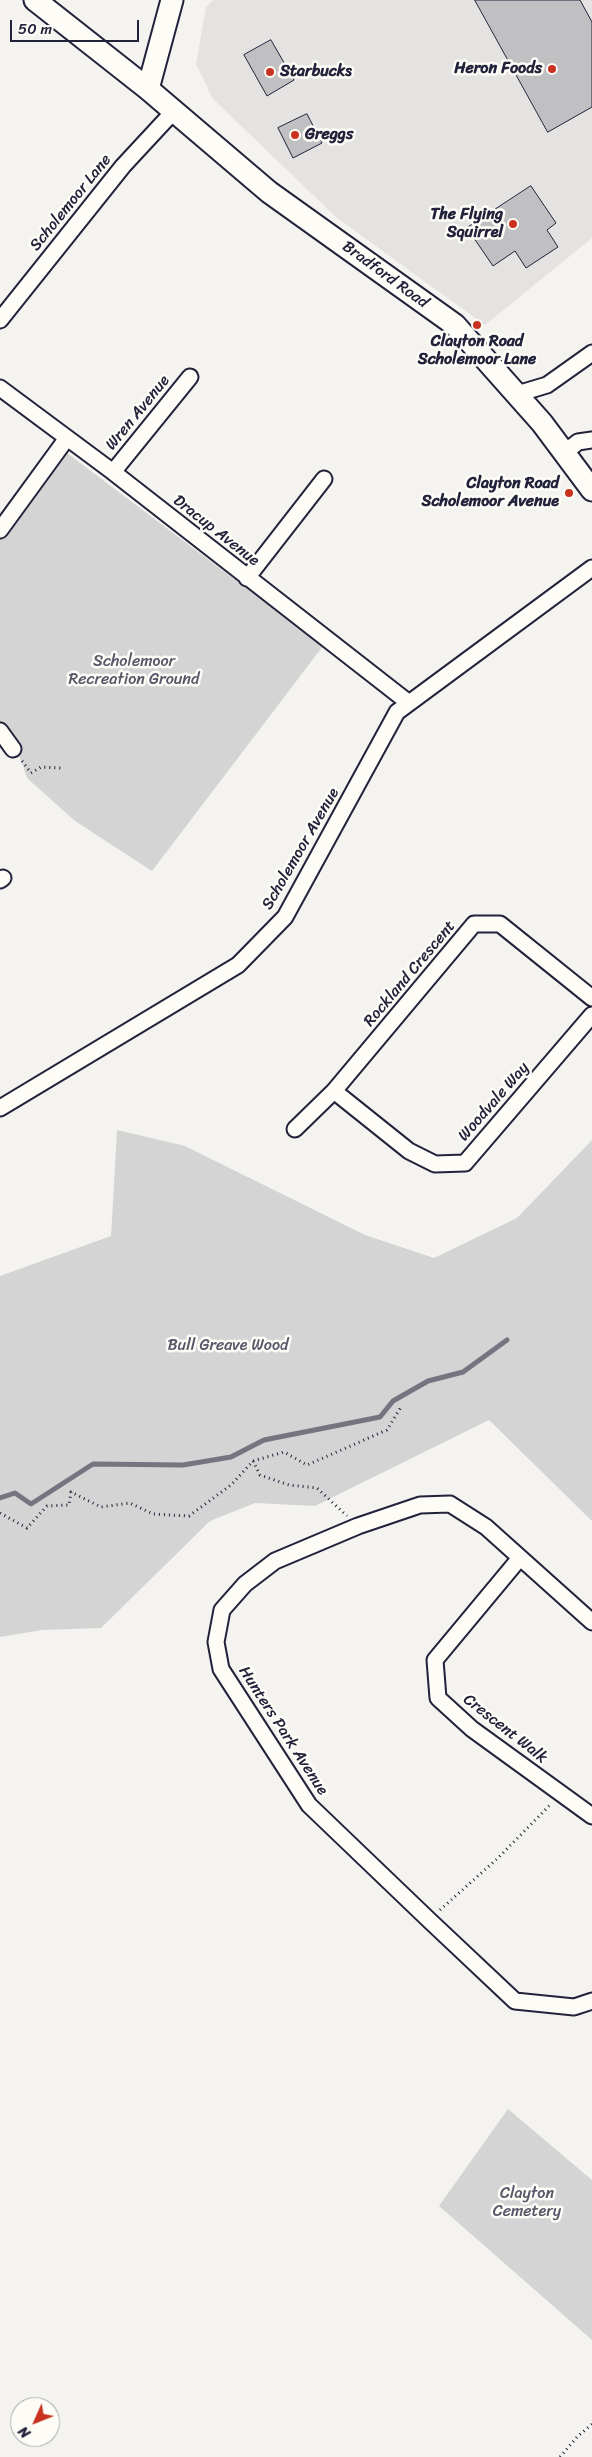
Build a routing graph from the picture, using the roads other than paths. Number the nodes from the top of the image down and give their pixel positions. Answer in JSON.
{"nodes":[{"id":1,"x":172,"y":0,"type":"edge"},
{"id":2,"x":43,"y":1,"type":"edge"},
{"id":3,"x":148,"y":89,"type":"junction"},
{"id":4,"x":174,"y":111,"type":"junction"},
{"id":5,"x":0,"y":320,"type":"edge"},
{"id":6,"x":592,"y":353,"type":"edge"},
{"id":7,"x":190,"y":377,"type":"dead end"},
{"id":8,"x":0,"y":388,"type":"edge"},
{"id":9,"x":517,"y":394,"type":"junction"},
{"id":10,"x":67,"y":438,"type":"junction"},
{"id":11,"x":592,"y":440,"type":"edge"},
{"id":12,"x":564,"y":453,"type":"junction"},
{"id":13,"x":113,"y":472,"type":"junction"},
{"id":14,"x":324,"y":479,"type":"dead end"},
{"id":15,"x":592,"y":490,"type":"edge"},
{"id":16,"x":0,"y":530,"type":"edge"},
{"id":17,"x":592,"y":568,"type":"edge"},
{"id":18,"x":247,"y":578,"type":"junction"},
{"id":19,"x":409,"y":703,"type":"junction"},
{"id":20,"x":0,"y":731,"type":"edge"},
{"id":21,"x":12,"y":749,"type":"road end"},
{"id":22,"x":592,"y":998,"type":"edge"},
{"id":23,"x":592,"y":1015,"type":"edge"},
{"id":24,"x":334,"y":1091,"type":"junction"},
{"id":25,"x":1,"y":1105,"type":"edge"},
{"id":26,"x":295,"y":1129,"type":"dead end"},
{"id":27,"x":520,"y":1559,"type":"junction"},
{"id":28,"x":592,"y":1622,"type":"edge"},
{"id":29,"x":592,"y":1816,"type":"edge"},
{"id":30,"x":592,"y":2000,"type":"edge"}],
"edges":[{"from":1,"to":3,"type":"street"},
{"from":2,"to":3,"type":"street","name":"Bradford Road"},
{"from":3,"to":4,"type":"street","name":"Bradford Road"},
{"from":4,"to":5,"type":"street","name":"Scholemoor Lane"},
{"from":4,"to":9,"type":"street","name":"Bradford Road"},
{"from":6,"to":9,"type":"street"},
{"from":7,"to":13,"type":"street","name":"Wren Avenue"},
{"from":8,"to":10,"type":"street","name":"Dracup Avenue"},
{"from":9,"to":12,"type":"street","name":"Bradford Road"},
{"from":10,"to":13,"type":"street","name":"Dracup Avenue"},
{"from":10,"to":16,"type":"street"},
{"from":11,"to":12,"type":"street"},
{"from":12,"to":15,"type":"street","name":"Bradford Road"},
{"from":13,"to":18,"type":"street","name":"Dracup Avenue"},
{"from":14,"to":18,"type":"street"},
{"from":17,"to":19,"type":"street","name":"Scholemoor Avenue"},
{"from":18,"to":19,"type":"street","name":"Dracup Avenue"},
{"from":19,"to":25,"type":"street","name":"Scholemoor Avenue"},
{"from":20,"to":21,"type":"street"},
{"from":22,"to":24,"type":"street","name":"Rockland Crescent"},
{"from":23,"to":24,"type":"street","name":"Woodvale Way"},
{"from":24,"to":26,"type":"street","name":"Rockland Crescent"},
{"from":27,"to":28,"type":"street","name":"Hunters Park Avenue"},
{"from":27,"to":29,"type":"street","name":"Crescent Walk"},
{"from":27,"to":30,"type":"street","name":"Hunters Park Avenue"}]}
